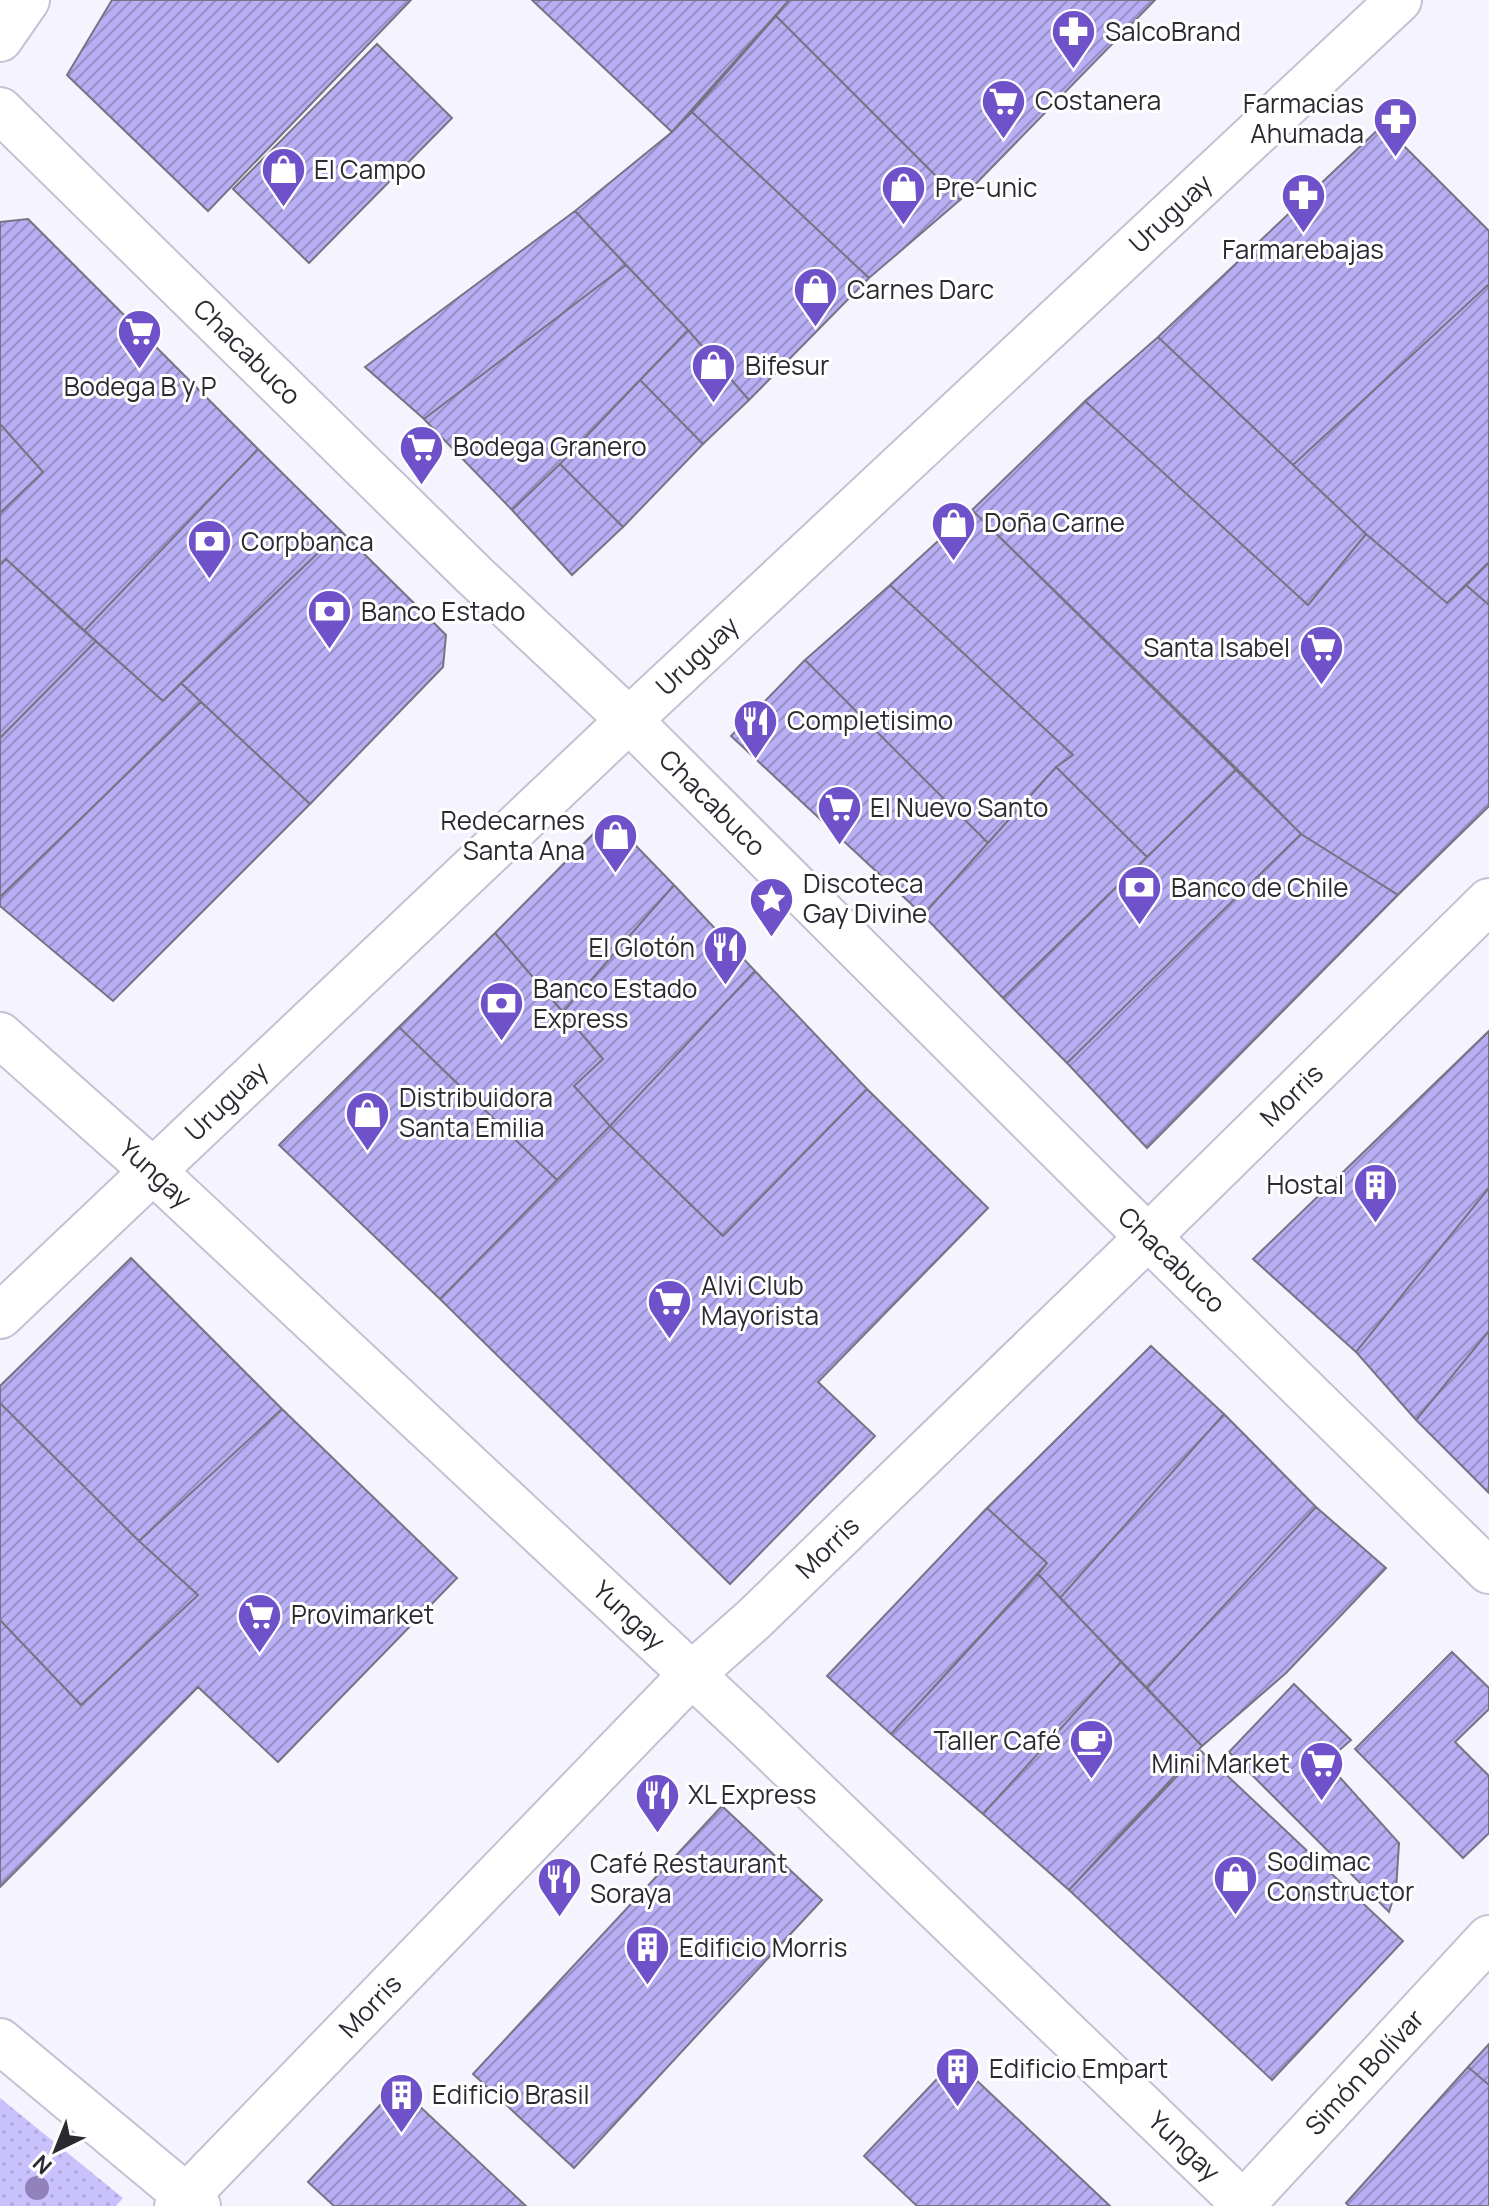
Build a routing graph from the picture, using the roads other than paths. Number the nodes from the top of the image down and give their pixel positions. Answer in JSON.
{"nodes":[{"id":1,"x":27,"y":0,"type":"edge"},
{"id":2,"x":1399,"y":0,"type":"edge"},
{"id":3,"x":0,"y":39,"type":"edge"},
{"id":4,"x":0,"y":110,"type":"edge"},
{"id":5,"x":629,"y":720,"type":"junction"},
{"id":6,"x":1489,"y":901,"type":"edge"},
{"id":7,"x":0,"y":1035,"type":"edge"},
{"id":8,"x":153,"y":1171,"type":"junction"},
{"id":9,"x":1148,"y":1237,"type":"junction"},
{"id":10,"x":0,"y":1316,"type":"edge"},
{"id":11,"x":1489,"y":1571,"type":"edge"},
{"id":12,"x":691,"y":1675,"type":"junction"},
{"id":13,"x":1489,"y":1938,"type":"edge"},
{"id":14,"x":0,"y":2041,"type":"edge"},
{"id":15,"x":187,"y":2203,"type":"edge"},
{"id":16,"x":1243,"y":2205,"type":"edge"}],
"edges":[{"from":1,"to":3,"type":"street"},
{"from":2,"to":5,"type":"street","name":"Uruguay"},
{"from":4,"to":5,"type":"street","name":"Chacabuco"},
{"from":5,"to":8,"type":"street","name":"Uruguay"},
{"from":5,"to":9,"type":"street","name":"Chacabuco"},
{"from":6,"to":9,"type":"street","name":"Morris"},
{"from":7,"to":8,"type":"street","name":"Yungay"},
{"from":8,"to":10,"type":"street","name":"Uruguay"},
{"from":8,"to":12,"type":"street","name":"Yungay"},
{"from":9,"to":11,"type":"street","name":"Chacabuco"},
{"from":9,"to":12,"type":"street","name":"Morris"},
{"from":12,"to":15,"type":"street","name":"Morris"},
{"from":12,"to":16,"type":"street","name":"Yungay"},
{"from":13,"to":16,"type":"street","name":"Simón Bolívar"},
{"from":14,"to":15,"type":"street"}]}
